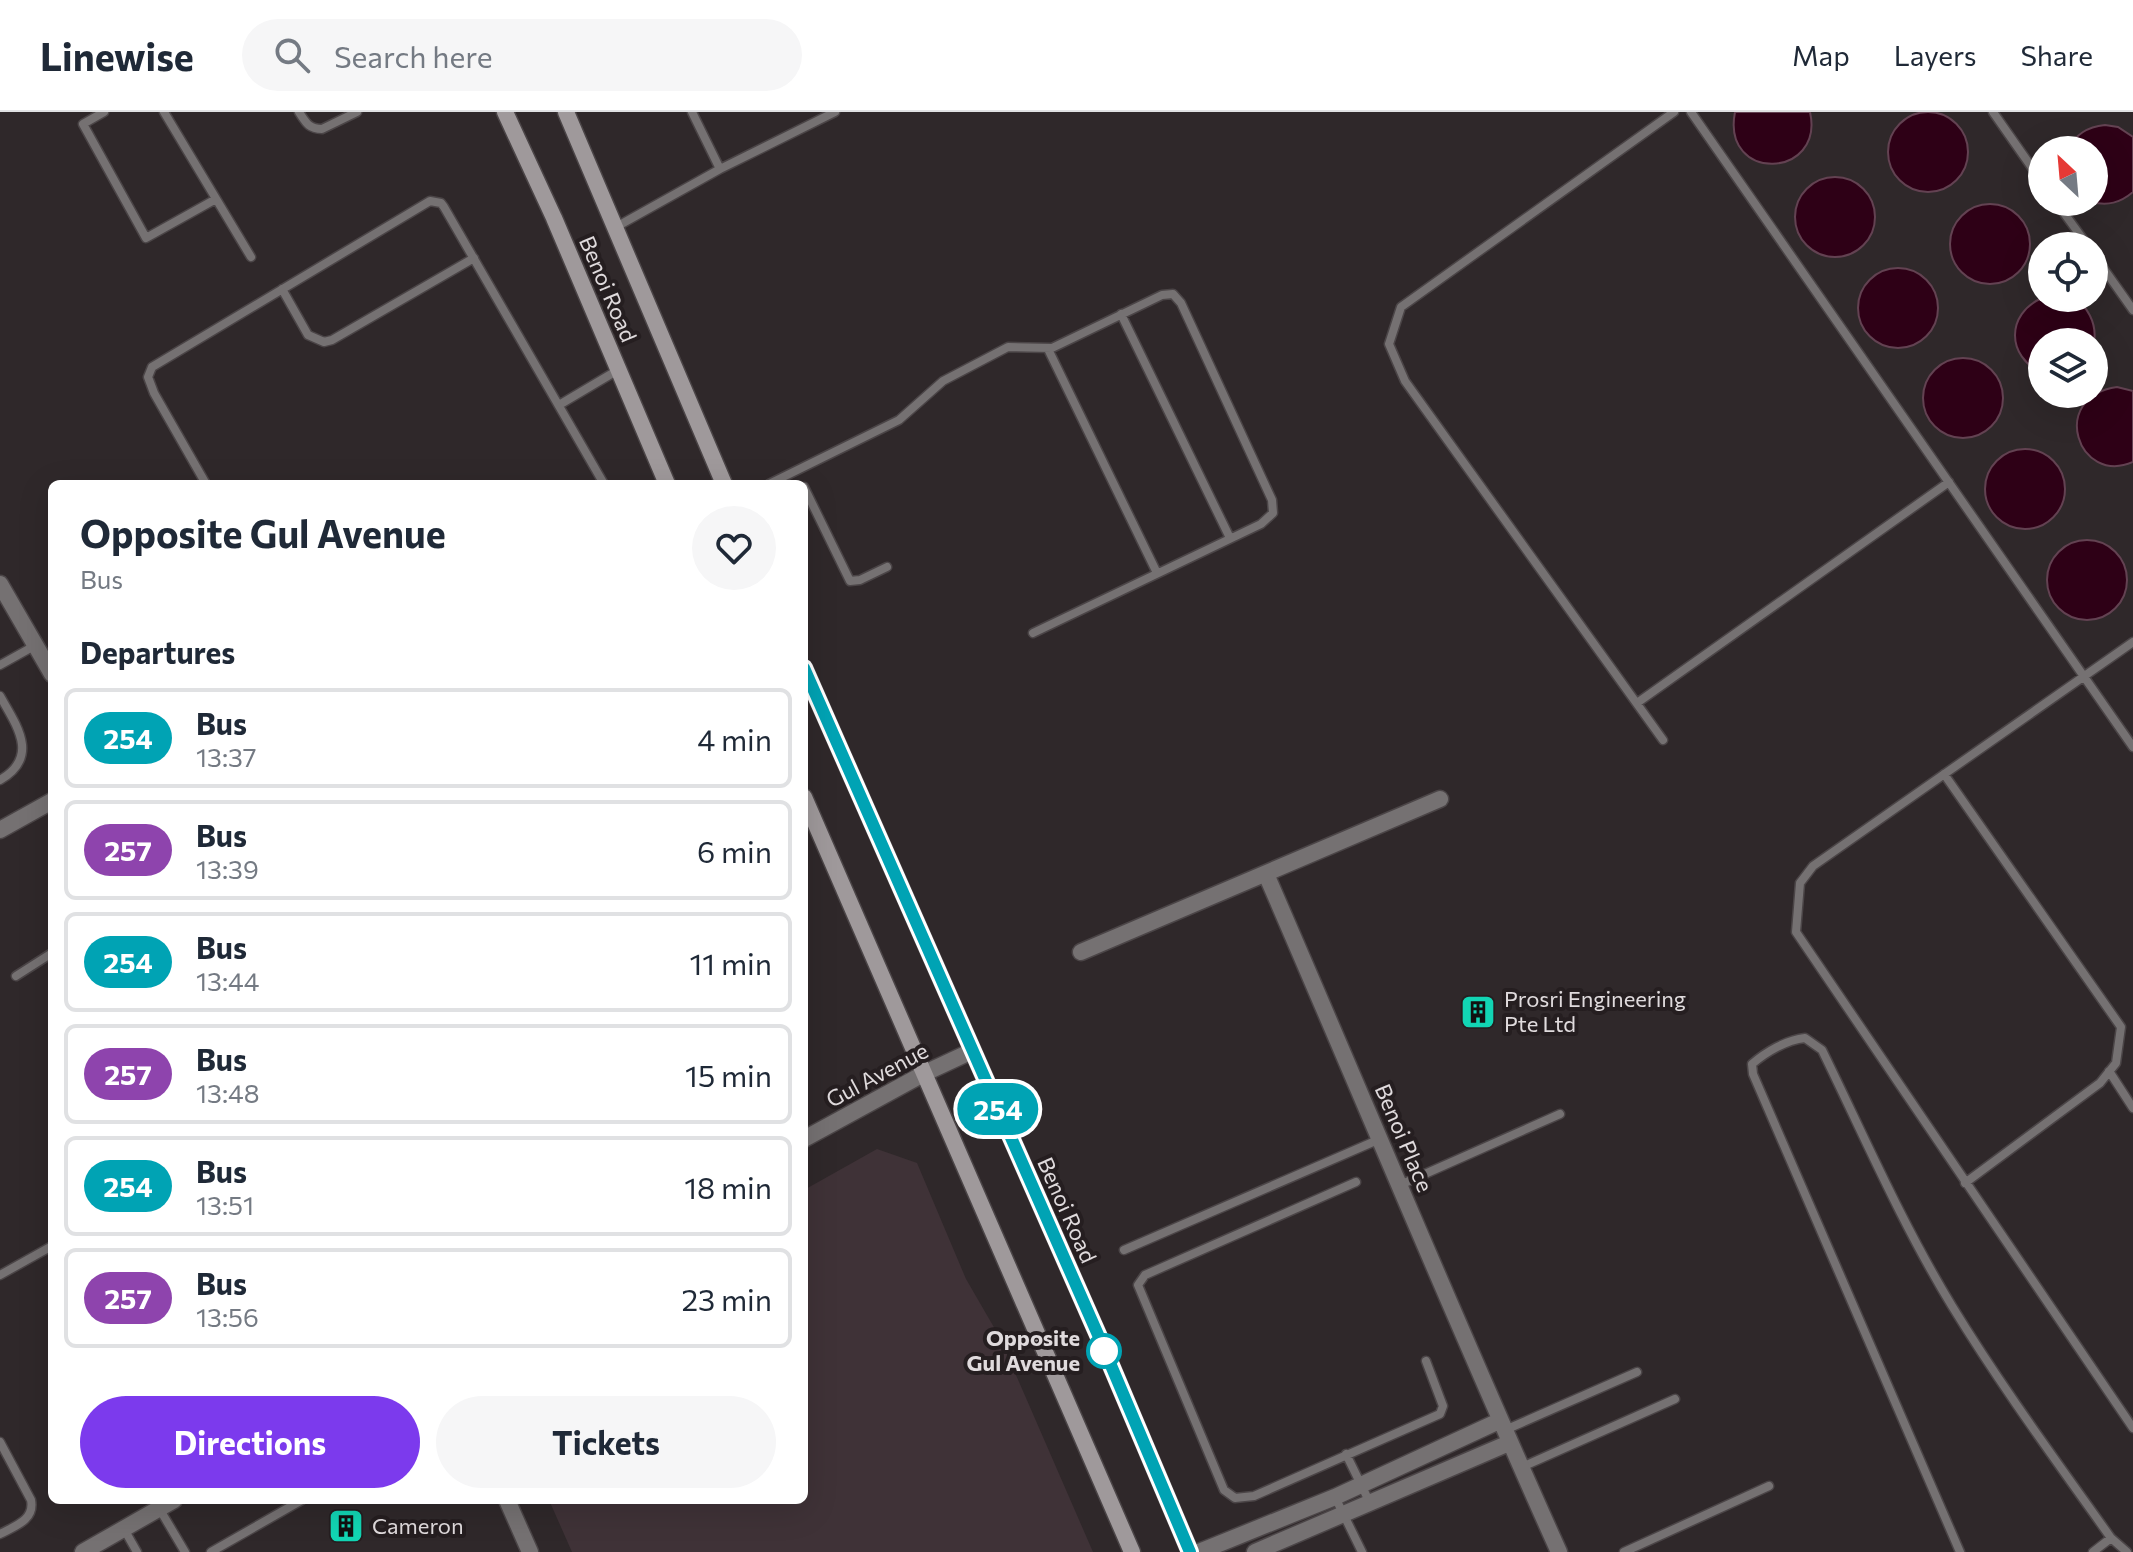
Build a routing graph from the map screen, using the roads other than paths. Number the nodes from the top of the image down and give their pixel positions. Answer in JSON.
{"nodes":[{"id":1,"x":104,"y":112,"type":"edge"},
{"id":2,"x":164,"y":112,"type":"edge"},
{"id":3,"x":299,"y":112,"type":"edge"},
{"id":4,"x":357,"y":112,"type":"edge"},
{"id":5,"x":505,"y":112,"type":"edge"},
{"id":6,"x":566,"y":112,"type":"edge"},
{"id":7,"x":692,"y":112,"type":"edge"},
{"id":8,"x":835,"y":112,"type":"edge"},
{"id":9,"x":1674,"y":112,"type":"edge"},
{"id":10,"x":1691,"y":112,"type":"edge"},
{"id":11,"x":1993,"y":112,"type":"edge"},
{"id":12,"x":2028,"y":162,"type":"edge"},
{"id":13,"x":720,"y":169,"type":"junction"},
{"id":14,"x":216,"y":199,"type":"junction"},
{"id":15,"x":616,"y":227,"type":"junction"},
{"id":16,"x":251,"y":257,"type":"dead end"},
{"id":17,"x":474,"y":258,"type":"junction"},
{"id":18,"x":2108,"y":275,"type":"edge"},
{"id":19,"x":282,"y":289,"type":"junction"},
{"id":20,"x":2133,"y":310,"type":"edge"},
{"id":21,"x":1121,"y":314,"type":"junction"},
{"id":22,"x":1048,"y":349,"type":"junction"},
{"id":23,"x":618,"y":370,"type":"junction"},
{"id":24,"x":559,"y":405,"type":"junction"},
{"id":25,"x":796,"y":470,"type":"junction"},
{"id":26,"x":204,"y":480,"type":"edge"},
{"id":27,"x":602,"y":480,"type":"edge"},
{"id":28,"x":665,"y":480,"type":"edge"},
{"id":29,"x":722,"y":480,"type":"edge"},
{"id":30,"x":777,"y":480,"type":"edge"},
{"id":31,"x":801,"y":480,"type":"edge"},
{"id":32,"x":1949,"y":482,"type":"junction"},
{"id":33,"x":808,"y":495,"type":"edge"},
{"id":34,"x":1230,"y":538,"type":"junction"},
{"id":35,"x":887,"y":567,"type":"dead end"},
{"id":36,"x":1157,"y":573,"type":"junction"},
{"id":37,"x":0,"y":584,"type":"edge"},
{"id":38,"x":1033,"y":633,"type":"dead end"},
{"id":39,"x":2133,"y":642,"type":"edge"},
{"id":40,"x":36,"y":645,"type":"junction"},
{"id":41,"x":0,"y":665,"type":"edge"},
{"id":42,"x":48,"y":667,"type":"edge"},
{"id":43,"x":2084,"y":676,"type":"junction"},
{"id":44,"x":808,"y":677,"type":"edge"},
{"id":45,"x":0,"y":696,"type":"edge"},
{"id":46,"x":1637,"y":703,"type":"junction"},
{"id":47,"x":1663,"y":740,"type":"dead end"},
{"id":48,"x":2133,"y":747,"type":"edge"},
{"id":49,"x":1944,"y":774,"type":"junction"},
{"id":50,"x":0,"y":780,"type":"edge"},
{"id":51,"x":1440,"y":799,"type":"dead end"},
{"id":52,"x":48,"y":803,"type":"edge"},
{"id":53,"x":808,"y":806,"type":"edge"},
{"id":54,"x":0,"y":830,"type":"edge"},
{"id":55,"x":1266,"y":874,"type":"junction"},
{"id":56,"x":1081,"y":952,"type":"dead end"},
{"id":57,"x":48,"y":956,"type":"edge"},
{"id":58,"x":16,"y":976,"type":"dead end"},
{"id":59,"x":972,"y":1051,"type":"junction"},
{"id":60,"x":2109,"y":1071,"type":"junction"},
{"id":61,"x":925,"y":1073,"type":"junction"},
{"id":62,"x":2133,"y":1108,"type":"edge"},
{"id":63,"x":1560,"y":1114,"type":"dead end"},
{"id":64,"x":808,"y":1137,"type":"edge"},
{"id":65,"x":1381,"y":1139,"type":"junction"},
{"id":66,"x":1356,"y":1182,"type":"dead end"},
{"id":67,"x":1965,"y":1183,"type":"junction"},
{"id":68,"x":1400,"y":1185,"type":"junction"},
{"id":69,"x":48,"y":1248,"type":"edge"},
{"id":70,"x":1124,"y":1250,"type":"dead end"},
{"id":71,"x":0,"y":1275,"type":"edge"},
{"id":72,"x":1426,"y":1361,"type":"dead end"},
{"id":73,"x":1637,"y":1372,"type":"dead end"},
{"id":74,"x":1675,"y":1399,"type":"dead end"},
{"id":75,"x":2133,"y":1428,"type":"edge"},
{"id":76,"x":1504,"y":1432,"type":"junction"},
{"id":77,"x":0,"y":1442,"type":"edge"},
{"id":78,"x":1346,"y":1454,"type":"junction"},
{"id":79,"x":1521,"y":1467,"type":"junction"},
{"id":80,"x":1361,"y":1485,"type":"junction"},
{"id":81,"x":1769,"y":1486,"type":"dead end"},
{"id":82,"x":1335,"y":1497,"type":"junction"},
{"id":83,"x":166,"y":1504,"type":"edge"},
{"id":84,"x":295,"y":1504,"type":"edge"},
{"id":85,"x":509,"y":1504,"type":"edge"},
{"id":86,"x":1370,"y":1504,"type":"junction"},
{"id":87,"x":1344,"y":1515,"type":"junction"},
{"id":88,"x":124,"y":1529,"type":"junction"},
{"id":89,"x":0,"y":1534,"type":"edge"},
{"id":90,"x":2111,"y":1538,"type":"junction"},
{"id":91,"x":83,"y":1552,"type":"edge"},
{"id":92,"x":137,"y":1552,"type":"edge"},
{"id":93,"x":185,"y":1552,"type":"edge"},
{"id":94,"x":211,"y":1552,"type":"edge"},
{"id":95,"x":530,"y":1552,"type":"edge"},
{"id":96,"x":1132,"y":1552,"type":"edge"},
{"id":97,"x":1190,"y":1552,"type":"edge"},
{"id":98,"x":1199,"y":1552,"type":"edge"},
{"id":99,"x":1255,"y":1552,"type":"edge"},
{"id":100,"x":1362,"y":1552,"type":"edge"},
{"id":101,"x":1559,"y":1552,"type":"edge"},
{"id":102,"x":1624,"y":1552,"type":"edge"},
{"id":103,"x":1960,"y":1552,"type":"edge"},
{"id":104,"x":2093,"y":1552,"type":"edge"},
{"id":105,"x":2127,"y":1552,"type":"edge"}],
"edges":[{"from":1,"to":14,"type":"lane"},
{"from":2,"to":14,"type":"lane"},
{"from":3,"to":4,"type":"lane"},
{"from":5,"to":23,"type":"main road","name":"Benoi Road"},
{"from":6,"to":15,"type":"main road","name":"Benoi Road"},
{"from":7,"to":13,"type":"lane"},
{"from":8,"to":13,"type":"lane"},
{"from":9,"to":46,"type":"lane"},
{"from":10,"to":32,"type":"lane"},
{"from":11,"to":12,"type":"lane"},
{"from":13,"to":15,"type":"lane"},
{"from":14,"to":16,"type":"lane"},
{"from":15,"to":29,"type":"main road","name":"Benoi Road"},
{"from":17,"to":19,"type":"lane"},
{"from":17,"to":19,"type":"lane"},
{"from":17,"to":24,"type":"lane"},
{"from":18,"to":20,"type":"lane"},
{"from":19,"to":26,"type":"lane"},
{"from":21,"to":22,"type":"lane"},
{"from":21,"to":34,"type":"lane"},
{"from":21,"to":34,"type":"lane"},
{"from":22,"to":25,"type":"lane"},
{"from":22,"to":36,"type":"lane"},
{"from":23,"to":24,"type":"lane"},
{"from":23,"to":28,"type":"main road","name":"Benoi Road"},
{"from":24,"to":27,"type":"lane"},
{"from":25,"to":30,"type":"lane"},
{"from":25,"to":31,"type":"lane"},
{"from":32,"to":43,"type":"lane"},
{"from":32,"to":46,"type":"lane"},
{"from":33,"to":35,"type":"lane"},
{"from":34,"to":36,"type":"lane"},
{"from":36,"to":38,"type":"lane"},
{"from":37,"to":40,"type":"street"},
{"from":39,"to":43,"type":"lane"},
{"from":40,"to":41,"type":"lane"},
{"from":40,"to":42,"type":"street"},
{"from":43,"to":48,"type":"lane"},
{"from":43,"to":49,"type":"lane"},
{"from":44,"to":59,"type":"main road","name":"Benoi Road"},
{"from":45,"to":50,"type":"lane"},
{"from":46,"to":47,"type":"lane"},
{"from":49,"to":60,"type":"lane"},
{"from":49,"to":67,"type":"lane"},
{"from":51,"to":55,"type":"street"},
{"from":52,"to":54,"type":"street"},
{"from":53,"to":61,"type":"main road"},
{"from":55,"to":56,"type":"street"},
{"from":55,"to":65,"type":"street","name":"Benoi Place"},
{"from":57,"to":58,"type":"lane"},
{"from":59,"to":61,"type":"street","name":"Gul Avenue"},
{"from":59,"to":97,"type":"main road","name":"Benoi Road"},
{"from":60,"to":62,"type":"lane"},
{"from":60,"to":67,"type":"lane"},
{"from":61,"to":64,"type":"street","name":"Gul Avenue"},
{"from":61,"to":96,"type":"main road"},
{"from":63,"to":68,"type":"lane"},
{"from":65,"to":68,"type":"street","name":"Benoi Place"},
{"from":65,"to":70,"type":"lane"},
{"from":66,"to":78,"type":"lane"},
{"from":67,"to":75,"type":"lane"},
{"from":68,"to":76,"type":"street","name":"Benoi Place"},
{"from":69,"to":71,"type":"lane"},
{"from":72,"to":78,"type":"lane"},
{"from":73,"to":76,"type":"lane"},
{"from":74,"to":79,"type":"lane"},
{"from":76,"to":79,"type":"street","name":"Benoi Place"},
{"from":76,"to":80,"type":"street"},
{"from":76,"to":86,"type":"street"},
{"from":77,"to":89,"type":"lane"},
{"from":78,"to":80,"type":"lane"},
{"from":79,"to":101,"type":"street","name":"Benoi Place"},
{"from":80,"to":82,"type":"street"},
{"from":80,"to":86,"type":"lane"},
{"from":81,"to":102,"type":"lane"},
{"from":82,"to":87,"type":"lane"},
{"from":82,"to":98,"type":"street"},
{"from":83,"to":88,"type":"street"},
{"from":83,"to":93,"type":"lane"},
{"from":84,"to":94,"type":"lane"},
{"from":85,"to":95,"type":"street"},
{"from":86,"to":87,"type":"street"},
{"from":87,"to":99,"type":"street"},
{"from":87,"to":100,"type":"lane"},
{"from":88,"to":91,"type":"street"},
{"from":88,"to":92,"type":"lane"},
{"from":90,"to":103,"type":"lane"},
{"from":90,"to":104,"type":"lane"},
{"from":90,"to":105,"type":"lane"}]}
